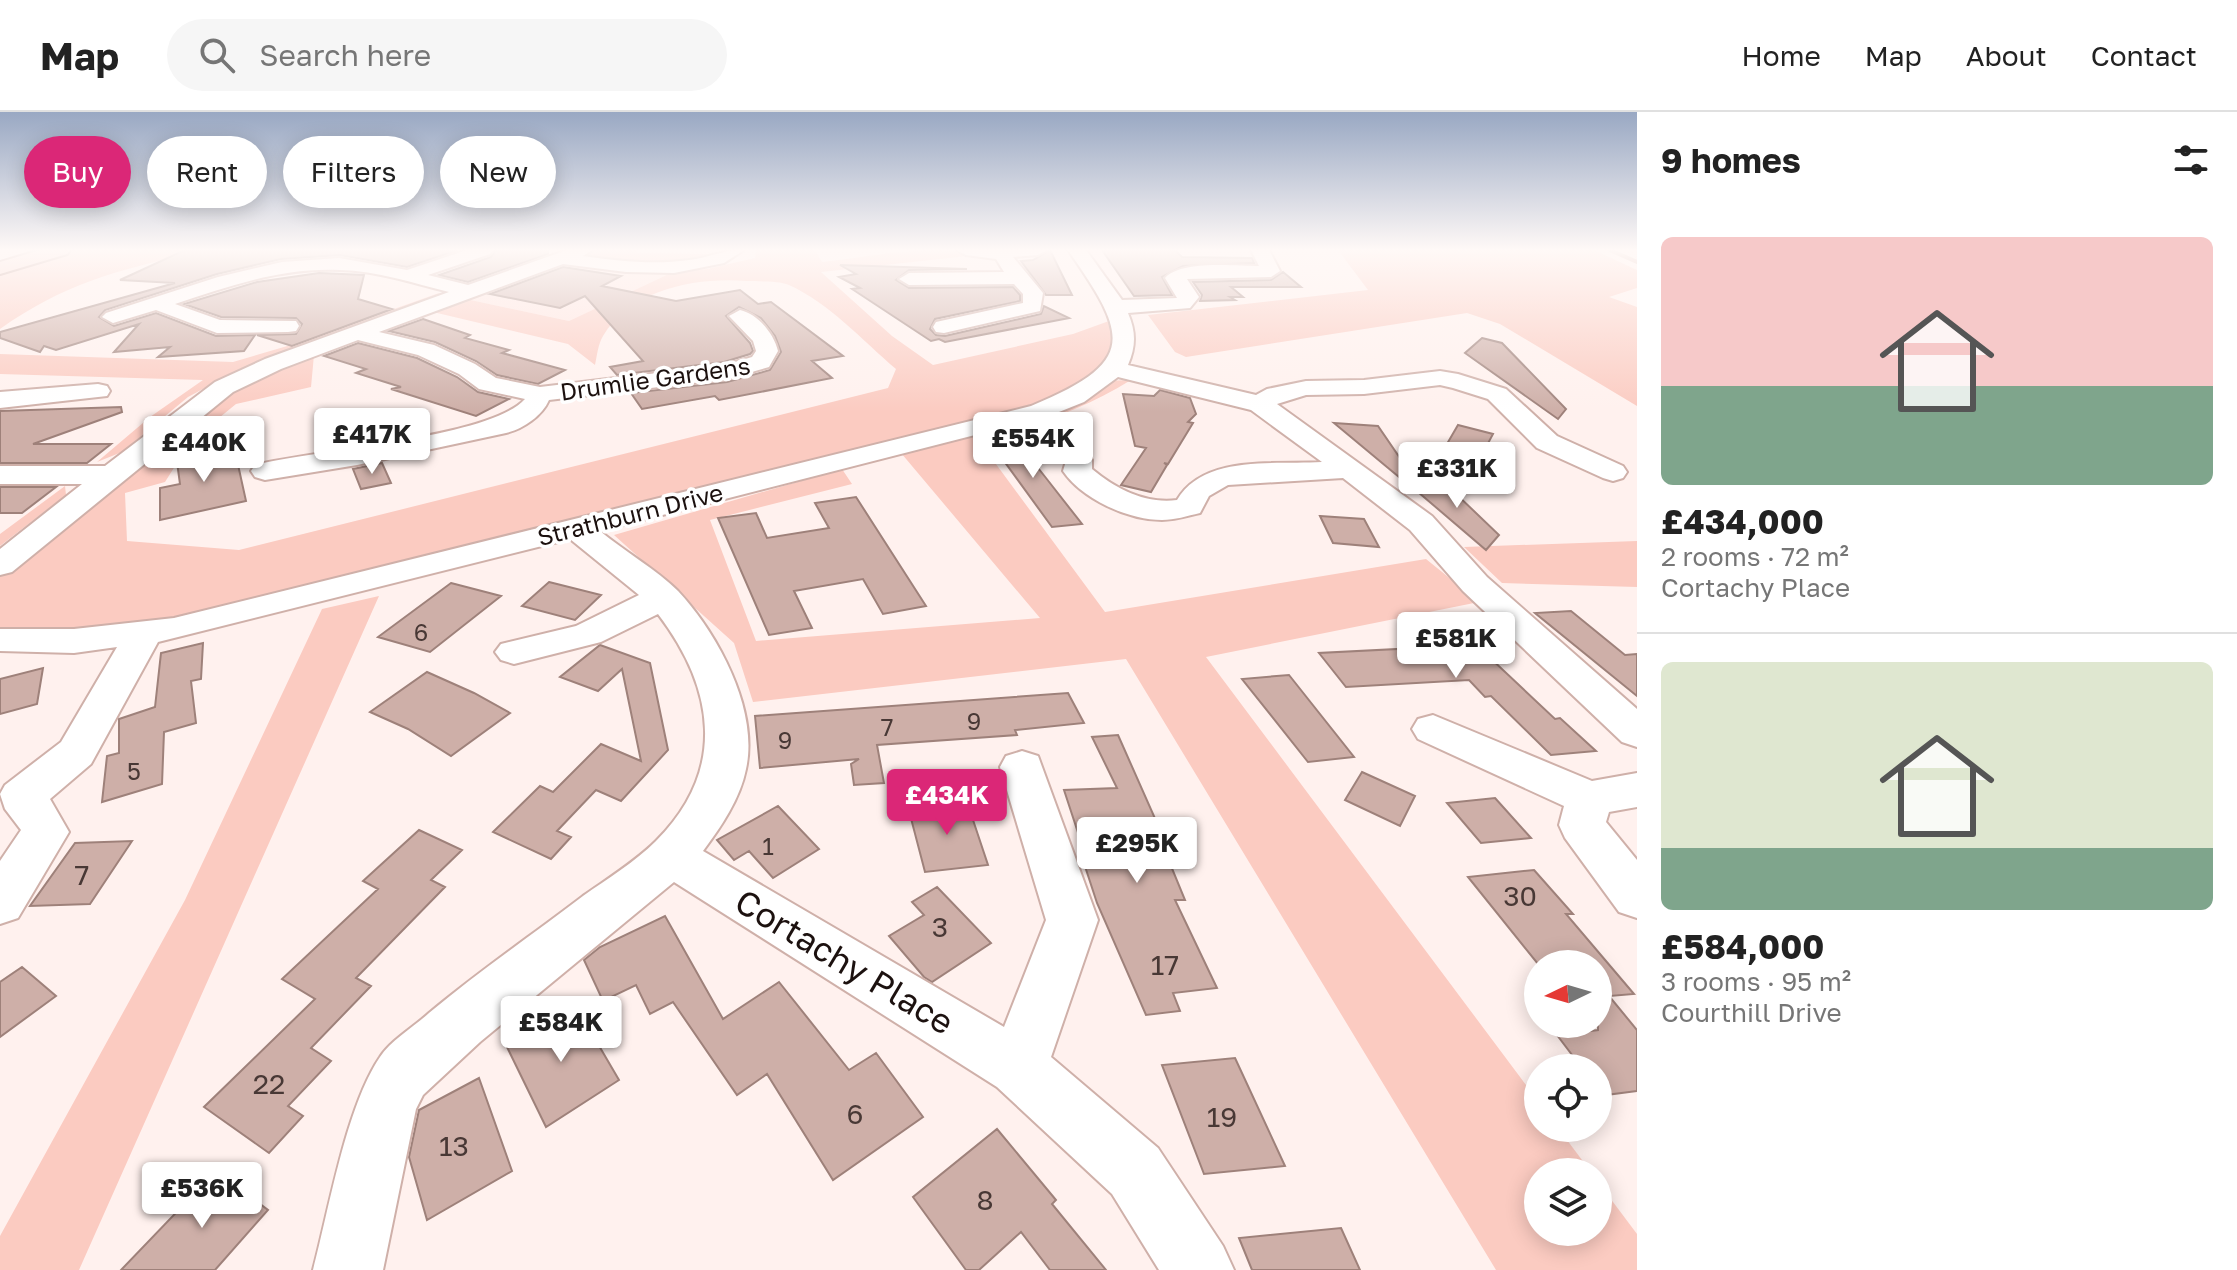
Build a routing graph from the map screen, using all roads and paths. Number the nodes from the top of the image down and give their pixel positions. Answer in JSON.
{"nodes":[{"id":1,"x":158,"y":304,"type":"joint"},
{"id":2,"x":439,"y":304,"type":"edge"},
{"id":3,"x":1033,"y":304,"type":"edge"},
{"id":4,"x":1112,"y":304,"type":"edge"},
{"id":5,"x":1182,"y":304,"type":"edge"},
{"id":6,"x":1114,"y":307,"type":"junction"},
{"id":7,"x":740,"y":316,"type":"dead end"},
{"id":8,"x":113,"y":317,"type":"dead end"},
{"id":9,"x":945,"y":318,"type":"dead end"},
{"id":10,"x":288,"y":326,"type":"dead end"},
{"id":11,"x":358,"y":334,"type":"junction"},
{"id":12,"x":1113,"y":369,"type":"junction"},
{"id":13,"x":98,"y":391,"type":"dead end"},
{"id":14,"x":540,"y":394,"type":"junction"},
{"id":15,"x":0,"y":400,"type":"edge"},
{"id":16,"x":1260,"y":404,"type":"junction"},
{"id":17,"x":303,"y":436,"type":"dead end"},
{"id":18,"x":1562,"y":449,"type":"junction"},
{"id":19,"x":1527,"y":454,"type":"dead end"},
{"id":20,"x":1078,"y":460,"type":"dead end"},
{"id":21,"x":311,"y":464,"type":"junction"},
{"id":22,"x":1350,"y":469,"type":"junction"},
{"id":23,"x":265,"y":471,"type":"dead end"},
{"id":24,"x":1613,"y":472,"type":"dead end"},
{"id":25,"x":0,"y":475,"type":"edge"},
{"id":26,"x":113,"y":475,"type":"junction"},
{"id":27,"x":577,"y":528,"type":"junction"},
{"id":28,"x":0,"y":565,"type":"edge"},
{"id":29,"x":664,"y":597,"type":"junction"},
{"id":30,"x":143,"y":635,"type":"junction"},
{"id":31,"x":0,"y":640,"type":"edge"},
{"id":32,"x":514,"y":651,"type":"dead end"},
{"id":33,"x":1433,"y":729,"type":"dead end"},
{"id":34,"x":1637,"y":732,"type":"edge"},
{"id":35,"x":1022,"y":767,"type":"dead end"},
{"id":36,"x":1637,"y":790,"type":"edge"},
{"id":37,"x":1589,"y":798,"type":"junction"},
{"id":38,"x":10,"y":802,"type":"edge"},
{"id":39,"x":672,"y":856,"type":"junction"},
{"id":40,"x":1637,"y":897,"type":"edge"},
{"id":41,"x":0,"y":903,"type":"edge"},
{"id":42,"x":1018,"y":1067,"type":"junction"},
{"id":43,"x":348,"y":1270,"type":"edge"},
{"id":44,"x":1199,"y":1270,"type":"edge"}],
"edges":[{"from":1,"to":8,"type":"street"},
{"from":1,"to":10,"type":"street"},
{"from":2,"to":11,"type":"street"},
{"from":3,"to":9,"type":"street"},
{"from":4,"to":6,"type":"street"},
{"from":5,"to":6,"type":"street"},
{"from":6,"to":12,"type":"street"},
{"from":7,"to":14,"type":"street","name":"Drumlie Gardens"},
{"from":11,"to":14,"type":"street","name":"Drumlie Gardens"},
{"from":11,"to":26,"type":"street"},
{"from":12,"to":16,"type":"street"},
{"from":12,"to":27,"type":"street","name":"Strathburn Drive"},
{"from":13,"to":15,"type":"street"},
{"from":14,"to":21,"type":"street"},
{"from":16,"to":18,"type":"street"},
{"from":16,"to":22,"type":"street"},
{"from":17,"to":21,"type":"street"},
{"from":18,"to":19,"type":"street"},
{"from":18,"to":24,"type":"street"},
{"from":20,"to":22,"type":"street"},
{"from":21,"to":23,"type":"street"},
{"from":22,"to":34,"type":"street"},
{"from":25,"to":26,"type":"street"},
{"from":26,"to":28,"type":"street"},
{"from":27,"to":29,"type":"street"},
{"from":27,"to":30,"type":"street","name":"Strathburn Drive"},
{"from":29,"to":32,"type":"street"},
{"from":29,"to":39,"type":"street"},
{"from":30,"to":31,"type":"street","name":"Strathburn Drive"},
{"from":30,"to":38,"type":"street"},
{"from":33,"to":37,"type":"street"},
{"from":35,"to":42,"type":"street"},
{"from":36,"to":37,"type":"street"},
{"from":37,"to":40,"type":"street"},
{"from":38,"to":41,"type":"street"},
{"from":39,"to":42,"type":"street","name":"Cortachy Place"},
{"from":39,"to":43,"type":"street"},
{"from":42,"to":44,"type":"street","name":"Cortachy Place"}]}
